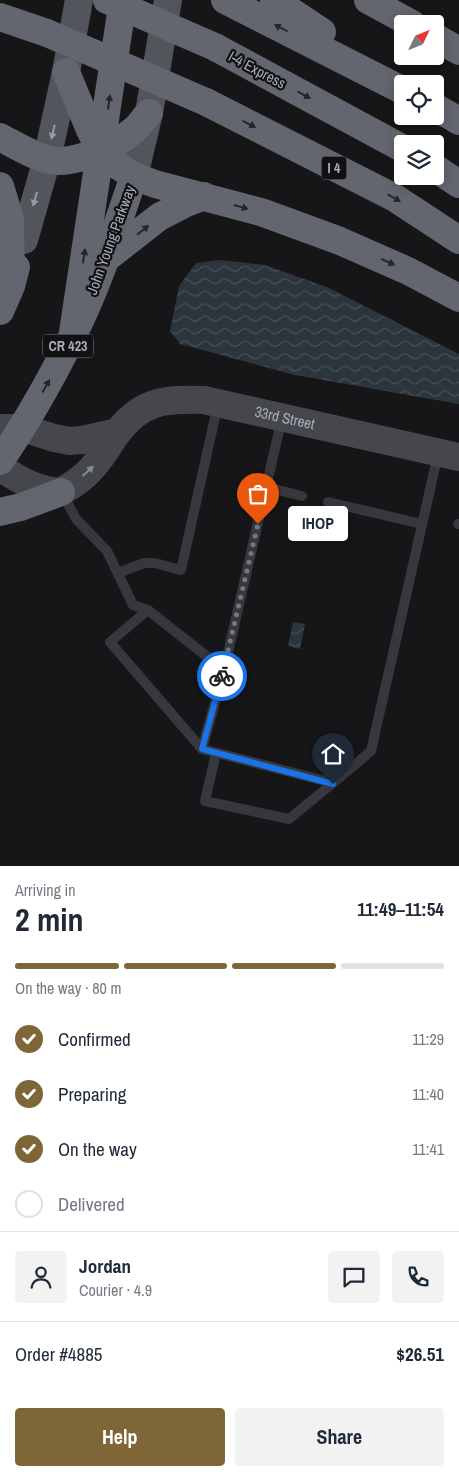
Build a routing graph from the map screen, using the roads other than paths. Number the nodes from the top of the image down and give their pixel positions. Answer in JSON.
{"nodes":[{"id":1,"x":78,"y":0,"type":"edge"},
{"id":2,"x":107,"y":0,"type":"edge"},
{"id":3,"x":124,"y":0,"type":"edge"},
{"id":4,"x":168,"y":0,"type":"edge"},
{"id":5,"x":274,"y":0,"type":"edge"},
{"id":6,"x":368,"y":0,"type":"edge"},
{"id":7,"x":227,"y":1,"type":"edge"},
{"id":8,"x":396,"y":15,"type":"edge"},
{"id":9,"x":0,"y":17,"type":"edge"},
{"id":10,"x":444,"y":42,"type":"edge"},
{"id":11,"x":459,"y":51,"type":"edge"},
{"id":12,"x":66,"y":72,"type":"junction"},
{"id":13,"x":394,"y":80,"type":"edge"},
{"id":14,"x":394,"y":86,"type":"edge"},
{"id":15,"x":444,"y":112,"type":"edge"},
{"id":16,"x":149,"y":113,"type":"junction"},
{"id":17,"x":459,"y":121,"type":"edge"},
{"id":18,"x":0,"y":138,"type":"edge"},
{"id":19,"x":394,"y":144,"type":"edge"},
{"id":20,"x":101,"y":150,"type":"junction"},
{"id":21,"x":47,"y":159,"type":"junction"},
{"id":22,"x":444,"y":174,"type":"edge"},
{"id":23,"x":134,"y":176,"type":"junction"},
{"id":24,"x":459,"y":184,"type":"edge"},
{"id":25,"x":0,"y":186,"type":"edge"},
{"id":26,"x":204,"y":196,"type":"junction"},
{"id":27,"x":24,"y":240,"type":"joint"},
{"id":28,"x":459,"y":240,"type":"edge"},
{"id":29,"x":104,"y":260,"type":"junction"},
{"id":30,"x":11,"y":286,"type":"junction"},
{"id":31,"x":459,"y":298,"type":"edge"},
{"id":32,"x":0,"y":310,"type":"edge"},
{"id":33,"x":72,"y":339,"type":"junction"},
{"id":34,"x":218,"y":403,"type":"junction"},
{"id":35,"x":282,"y":418,"type":"junction"},
{"id":36,"x":11,"y":428,"type":"edge"},
{"id":37,"x":118,"y":432,"type":"junction"},
{"id":38,"x":449,"y":455,"type":"edge"},
{"id":39,"x":0,"y":461,"type":"edge"},
{"id":40,"x":0,"y":468,"type":"edge"},
{"id":41,"x":266,"y":487,"type":"junction"},
{"id":42,"x":61,"y":492,"type":"junction"},
{"id":43,"x":302,"y":496,"type":"dead end"},
{"id":44,"x":328,"y":502,"type":"dead end"},
{"id":45,"x":0,"y":512,"type":"edge"},
{"id":46,"x":422,"y":524,"type":"junction"},
{"id":47,"x":118,"y":573,"type":"junction"},
{"id":48,"x":148,"y":610,"type":"junction"},
{"id":49,"x":224,"y":670,"type":"junction"},
{"id":50,"x":202,"y":749,"type":"junction"},
{"id":51,"x":216,"y":753,"type":"junction"},
{"id":52,"x":333,"y":784,"type":"junction"}],
"edges":[{"from":1,"to":12,"type":"main road"},
{"from":2,"to":19,"type":"highway","name":"I-4 Express","one_way":true,"bridge":true},
{"from":20,"to":3,"type":"highway","one_way":true},
{"from":4,"to":16,"type":"main road","name":"John Young Parkway","number":"CR 423"},
{"from":5,"to":13,"type":"highway"},
{"from":6,"to":8,"type":"highway"},
{"from":14,"to":7,"type":"highway","one_way":true},
{"from":9,"to":28,"type":"highway","number":"I 4","one_way":true,"bridge":true},
{"from":10,"to":11,"type":"highway"},
{"from":12,"to":20,"type":"highway"},
{"from":12,"to":21,"type":"main road","one_way":true},
{"from":15,"to":17,"type":"highway"},
{"from":16,"to":20,"type":"highway"},
{"from":16,"to":23,"type":"main road","name":"John Young Parkway","number":"CR 423"},
{"from":18,"to":21,"type":"highway"},
{"from":20,"to":21,"type":"highway"},
{"from":20,"to":23,"type":"highway"},
{"from":33,"to":20,"type":"highway","one_way":true},
{"from":21,"to":27,"type":"main road","one_way":true},
{"from":22,"to":24,"type":"highway"},
{"from":23,"to":26,"type":"highway"},
{"from":23,"to":29,"type":"highway","name":"John Young Parkway","number":"CR 423"},
{"from":25,"to":30,"type":"highway"},
{"from":29,"to":26,"type":"highway","one_way":true},
{"from":26,"to":31,"type":"highway","one_way":true},
{"from":27,"to":30,"type":"highway"},
{"from":29,"to":33,"type":"highway","name":"John Young Parkway","number":"CR 423"},
{"from":30,"to":32,"type":"highway"},
{"from":36,"to":33,"type":"highway","name":"John Young Parkway","number":"CR 423","one_way":true},
{"from":34,"to":35,"type":"street","name":"33rd Street"},
{"from":34,"to":37,"type":"street","name":"33rd Street"},
{"from":34,"to":47,"type":"lane"},
{"from":35,"to":38,"type":"street","name":"33rd Street"},
{"from":35,"to":41,"type":"lane"},
{"from":36,"to":37,"type":"street"},
{"from":36,"to":39,"type":"highway","name":"John Young Parkway","number":"CR 423"},
{"from":42,"to":37,"type":"street","name":"33rd Street","one_way":true},
{"from":38,"to":46,"type":"lane"},
{"from":40,"to":42,"type":"street"},
{"from":41,"to":43,"type":"lane"},
{"from":41,"to":49,"type":"lane"},
{"from":42,"to":45,"type":"highway"},
{"from":42,"to":47,"type":"lane"},
{"from":44,"to":46,"type":"lane"},
{"from":46,"to":52,"type":"lane"},
{"from":47,"to":48,"type":"lane"},
{"from":48,"to":49,"type":"lane"},
{"from":48,"to":50,"type":"lane"},
{"from":49,"to":50,"type":"lane"},
{"from":50,"to":51,"type":"lane"},
{"from":51,"to":52,"type":"lane"},
{"from":51,"to":52,"type":"lane"}]}
